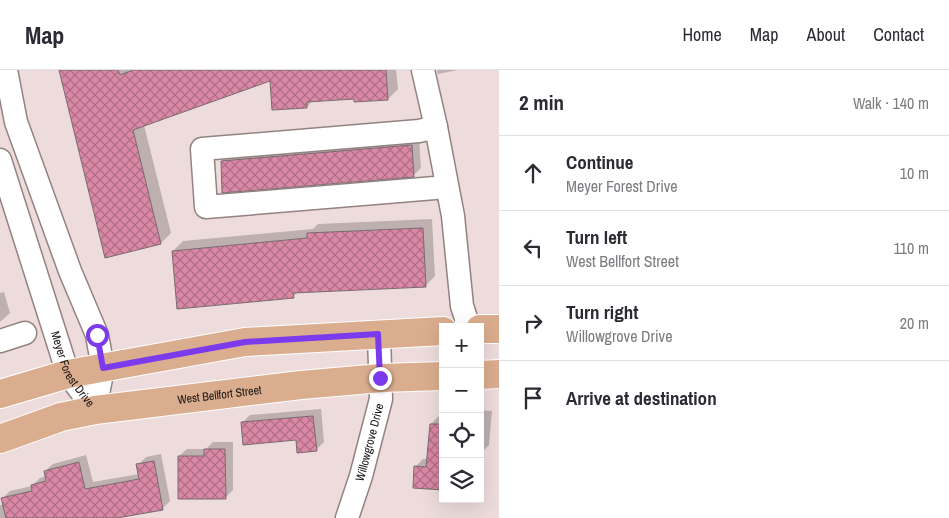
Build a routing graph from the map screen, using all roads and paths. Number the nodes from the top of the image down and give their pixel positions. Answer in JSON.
{"nodes":[{"id":1,"x":6,"y":70,"type":"edge"},
{"id":2,"x":422,"y":70,"type":"edge"},
{"id":3,"x":8,"y":125,"type":"edge"},
{"id":4,"x":436,"y":127,"type":"junction"},
{"id":5,"x":0,"y":160,"type":"edge"},
{"id":6,"x":447,"y":187,"type":"junction"},
{"id":7,"x":466,"y":323,"type":"edge"},
{"id":8,"x":439,"y":331,"type":"edge"},
{"id":9,"x":25,"y":333,"type":"dead end"},
{"id":10,"x":378,"y":334,"type":"junction"},
{"id":11,"x":0,"y":341,"type":"edge"},
{"id":12,"x":103,"y":368,"type":"junction"},
{"id":13,"x":68,"y":374,"type":"junction"},
{"id":14,"x":439,"y":376,"type":"edge"},
{"id":15,"x":380,"y":378,"type":"junction"},
{"id":16,"x":0,"y":394,"type":"edge"},
{"id":17,"x":95,"y":410,"type":"junction"},
{"id":18,"x":0,"y":438,"type":"edge"},
{"id":19,"x":347,"y":518,"type":"edge"}],
"edges":[{"from":1,"to":3,"type":"street","name":"Meyer Forest Drive"},
{"from":2,"to":4,"type":"street"},
{"from":3,"to":12,"type":"street","name":"Meyer Forest Drive"},
{"from":4,"to":6,"type":"street"},
{"from":4,"to":6,"type":"street"},
{"from":5,"to":13,"type":"street","name":"Meyer Forest Drive"},
{"from":6,"to":7,"type":"street"},
{"from":8,"to":10,"type":"main road"},
{"from":9,"to":11,"type":"street"},
{"from":10,"to":12,"type":"main road"},
{"from":10,"to":15,"type":"street","name":"Willowgrove Drive"},
{"from":12,"to":13,"type":"main road"},
{"from":12,"to":17,"type":"street","name":"Meyer Forest Drive"},
{"from":13,"to":16,"type":"main road"},
{"from":13,"to":17,"type":"street","name":"Meyer Forest Drive"},
{"from":14,"to":15,"type":"main road","name":"West Bellfort Street"},
{"from":15,"to":17,"type":"main road","name":"West Bellfort Street"},
{"from":15,"to":19,"type":"street","name":"Willowgrove Drive"},
{"from":17,"to":18,"type":"main road","name":"West Bellfort Street"}]}
